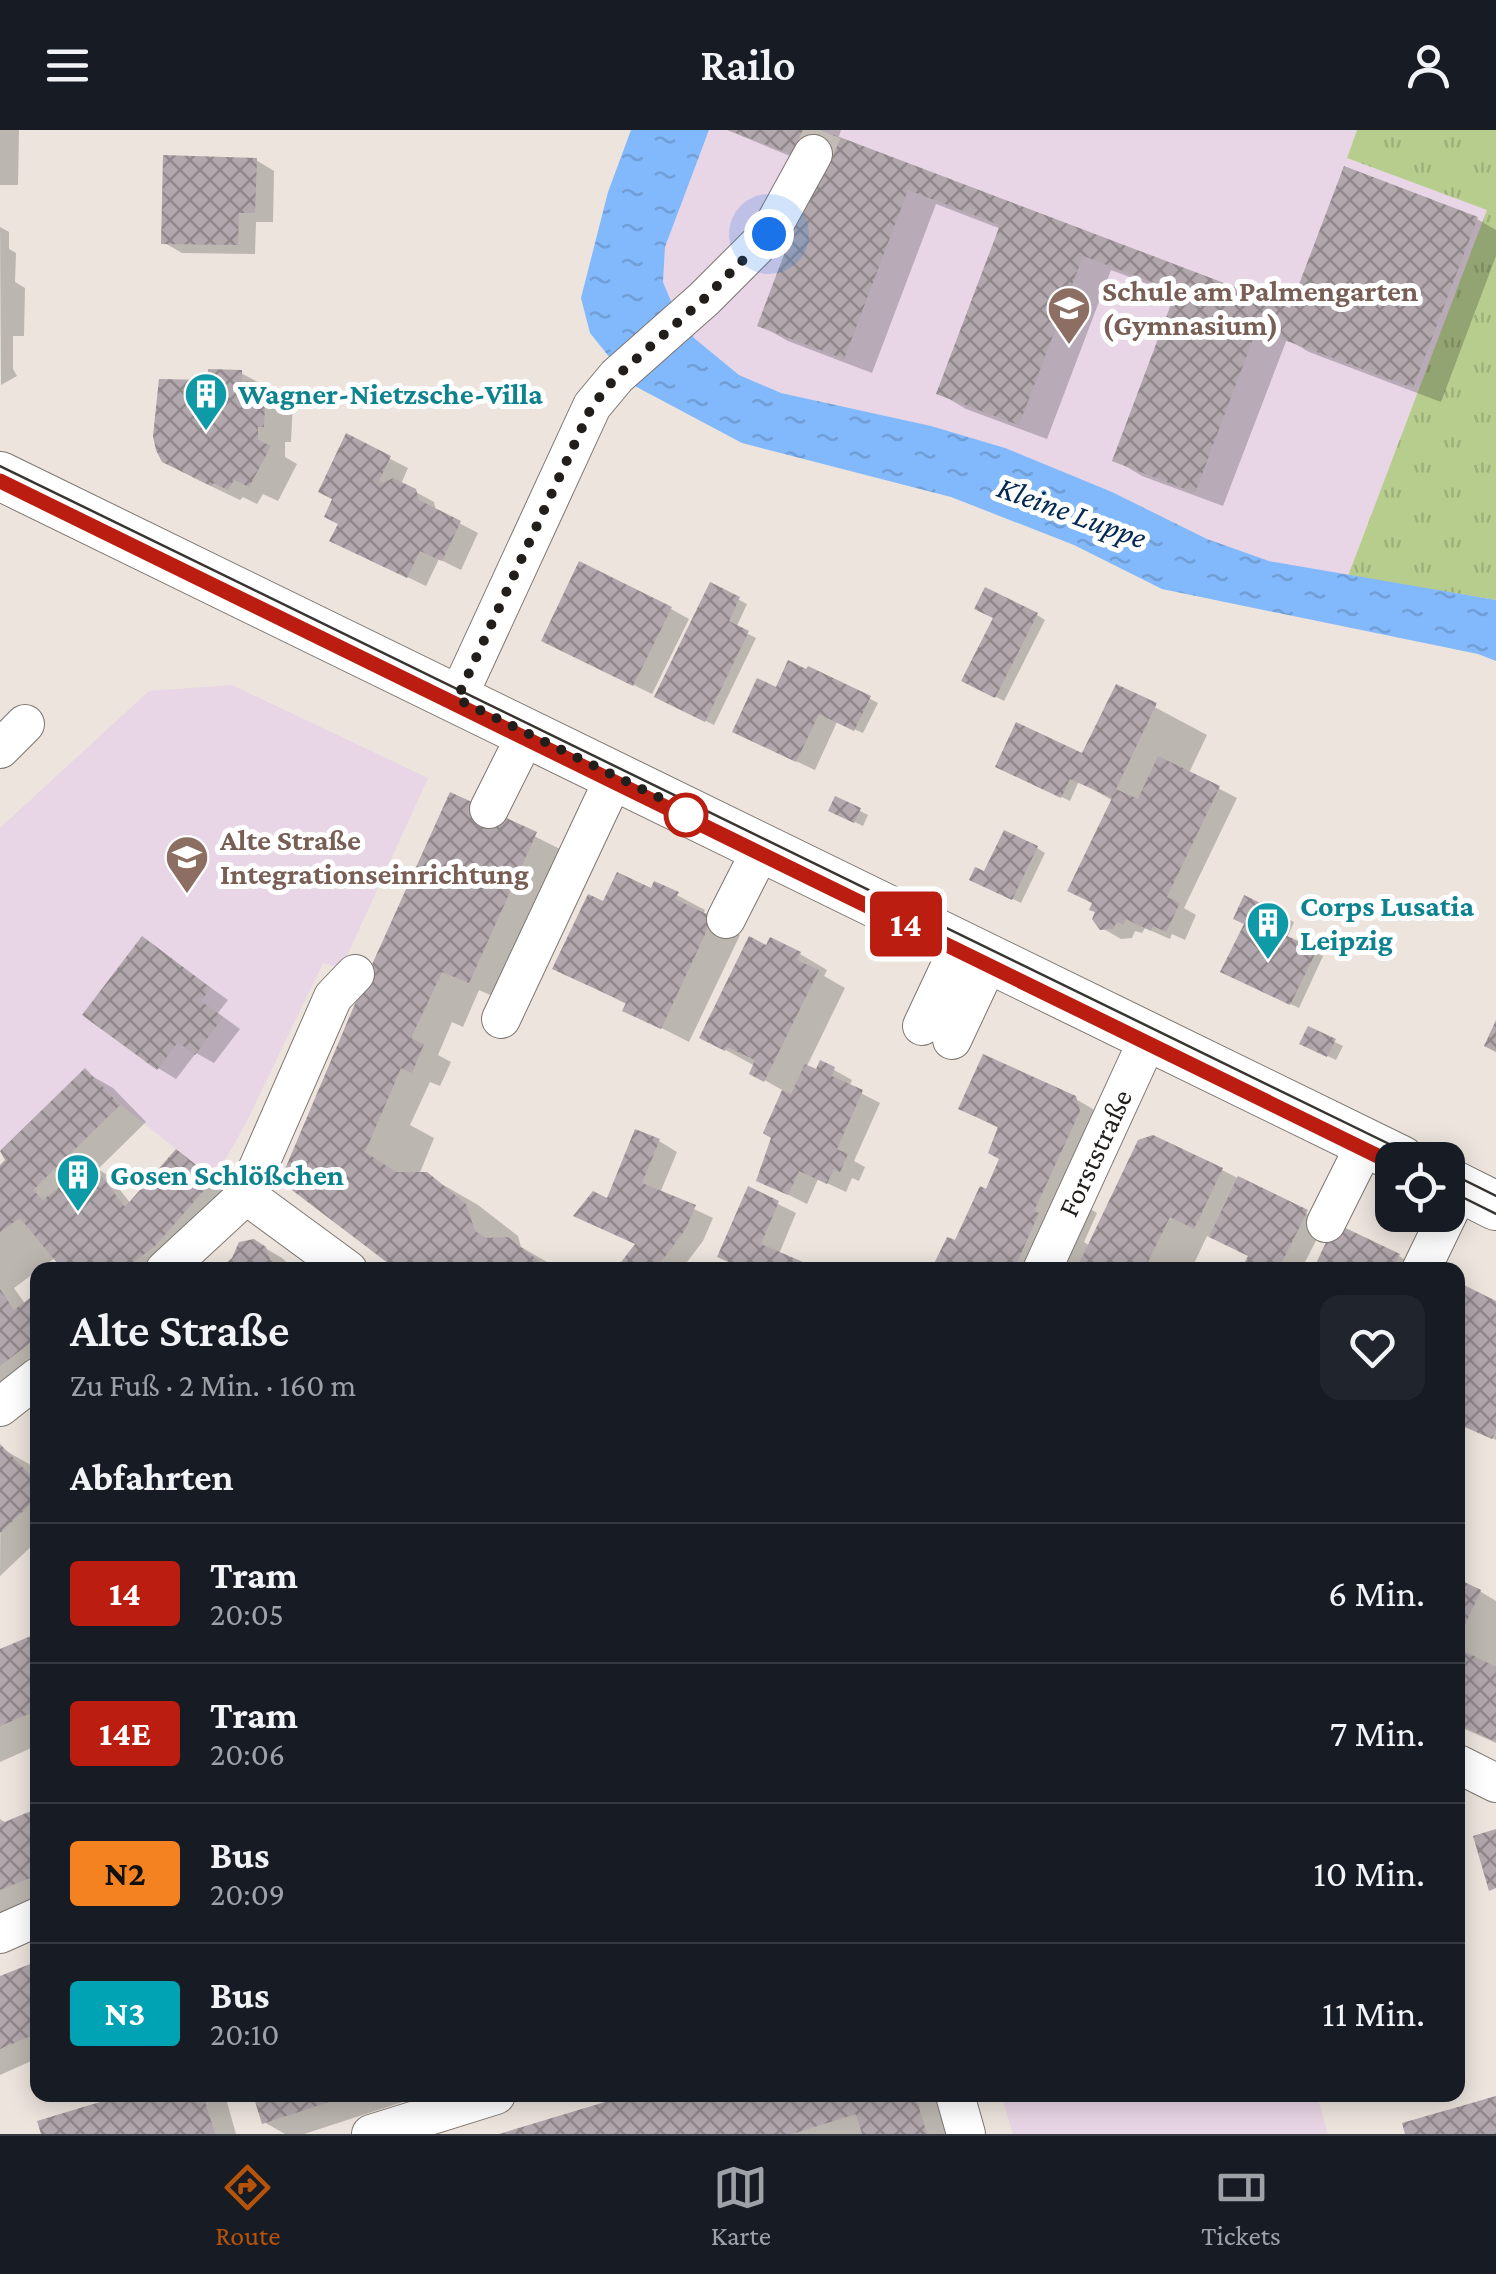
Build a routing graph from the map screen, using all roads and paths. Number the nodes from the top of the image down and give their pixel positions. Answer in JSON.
{"nodes":[{"id":1,"x":812,"y":154,"type":"tunnel mouth"},
{"id":2,"x":0,"y":476,"type":"edge"},
{"id":3,"x":457,"y":699,"type":"junction"},
{"id":4,"x":527,"y":733,"type":"junction"},
{"id":5,"x":614,"y":776,"type":"junction"},
{"id":6,"x":489,"y":809,"type":"dead end"},
{"id":7,"x":770,"y":852,"type":"junction"},
{"id":8,"x":735,"y":923,"type":"dead end"},
{"id":9,"x":975,"y":952,"type":"junction"},
{"id":10,"x":355,"y":974,"type":"dead end"},
{"id":11,"x":501,"y":1019,"type":"dead end"},
{"id":12,"x":937,"y":1033,"type":"dead end"},
{"id":13,"x":1149,"y":1037,"type":"junction"},
{"id":14,"x":1375,"y":1147,"type":"edge"},
{"id":15,"x":1375,"y":1162,"type":"edge"},
{"id":16,"x":1468,"y":1192,"type":"edge"},
{"id":17,"x":246,"y":1195,"type":"junction"},
{"id":18,"x":1326,"y":1223,"type":"dead end"},
{"id":19,"x":174,"y":1262,"type":"edge"},
{"id":20,"x":337,"y":1262,"type":"edge"},
{"id":21,"x":1046,"y":1262,"type":"edge"},
{"id":22,"x":1425,"y":1262,"type":"edge"},
{"id":23,"x":30,"y":1383,"type":"edge"},
{"id":24,"x":0,"y":1407,"type":"edge"},
{"id":25,"x":1465,"y":1767,"type":"edge"},
{"id":26,"x":1496,"y":1782,"type":"edge"},
{"id":27,"x":30,"y":1921,"type":"edge"},
{"id":28,"x":0,"y":1934,"type":"edge"},
{"id":29,"x":473,"y":2102,"type":"edge"},
{"id":30,"x":957,"y":2102,"type":"edge"},
{"id":31,"x":370,"y":2134,"type":"edge"},
{"id":32,"x":966,"y":2134,"type":"edge"}],
"edges":[{"from":1,"to":3,"type":"street"},
{"from":2,"to":3,"type":"main road"},
{"from":3,"to":4,"type":"main road"},
{"from":4,"to":5,"type":"main road"},
{"from":4,"to":6,"type":"street"},
{"from":5,"to":7,"type":"main road"},
{"from":5,"to":11,"type":"street"},
{"from":7,"to":8,"type":"street"},
{"from":7,"to":9,"type":"main road"},
{"from":9,"to":12,"type":"street"},
{"from":9,"to":13,"type":"main road"},
{"from":10,"to":17,"type":"street"},
{"from":13,"to":14,"type":"main road"},
{"from":13,"to":21,"type":"street","name":"Forststraße"},
{"from":15,"to":18,"type":"street"},
{"from":16,"to":22,"type":"street"},
{"from":17,"to":19,"type":"street"},
{"from":17,"to":20,"type":"street"},
{"from":23,"to":24,"type":"street"},
{"from":25,"to":26,"type":"street"},
{"from":27,"to":28,"type":"street"},
{"from":29,"to":31,"type":"street"},
{"from":30,"to":32,"type":"street"}]}
